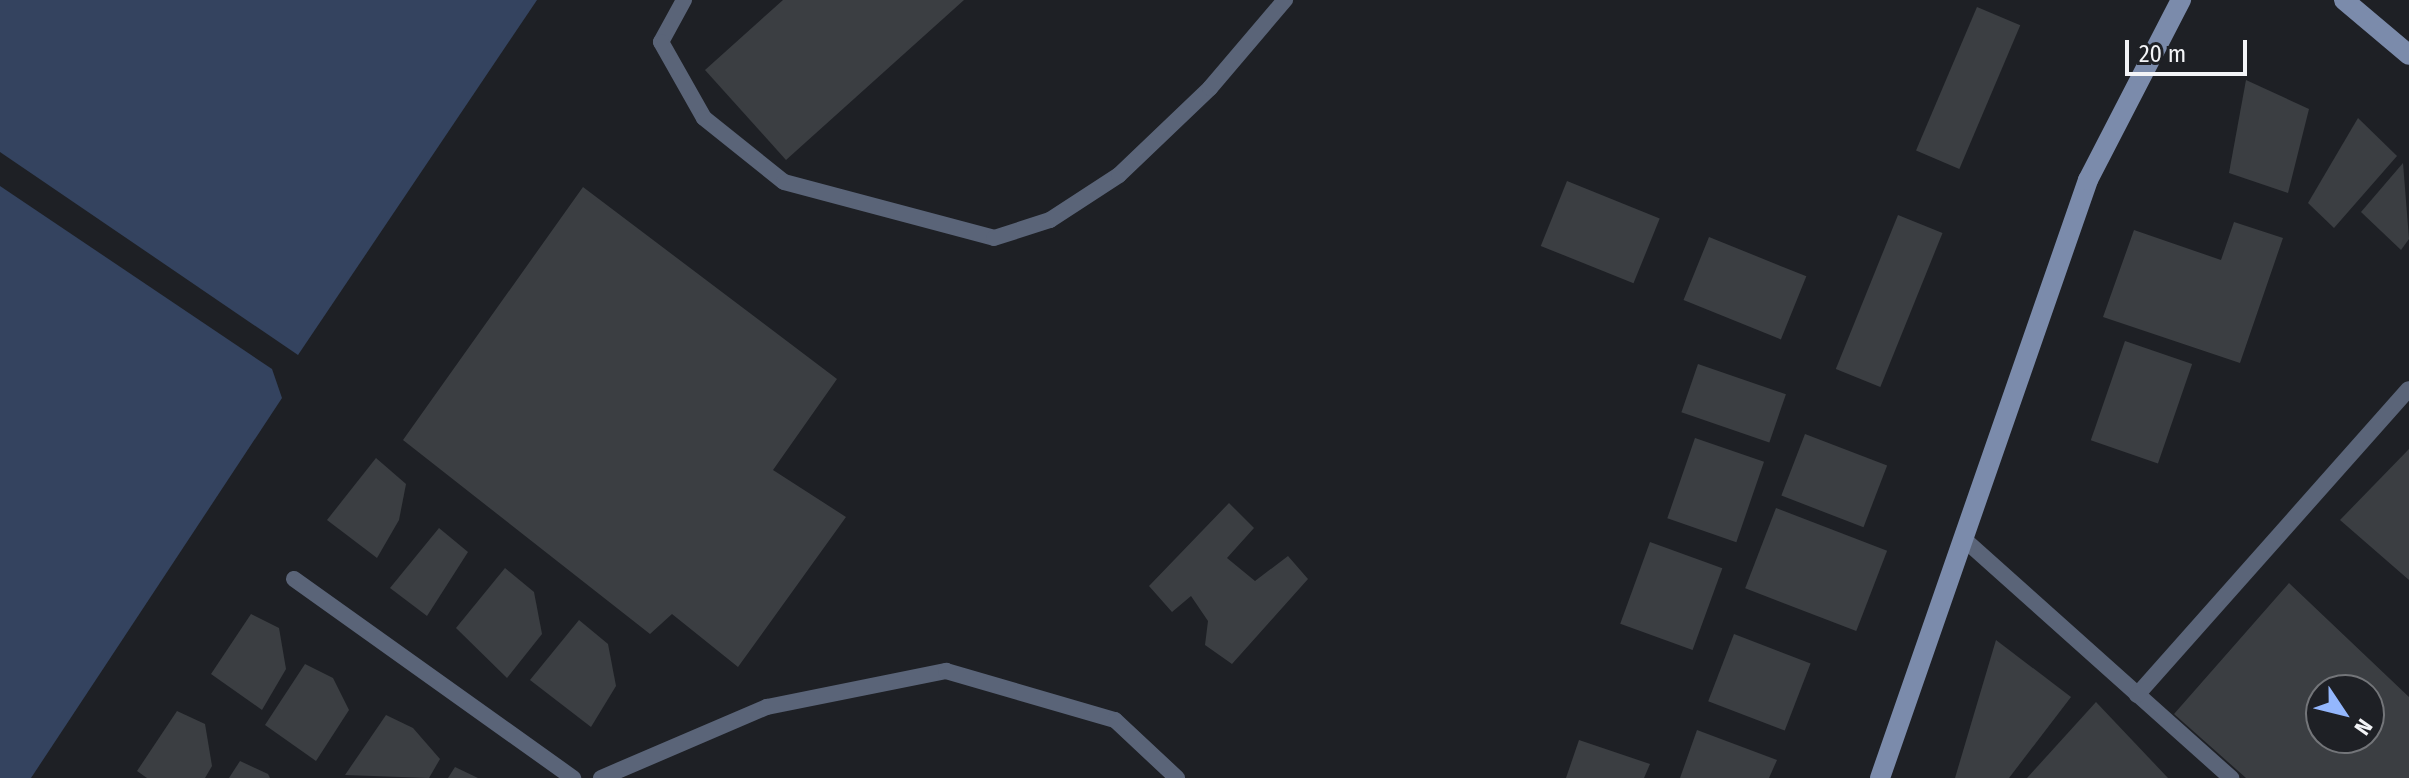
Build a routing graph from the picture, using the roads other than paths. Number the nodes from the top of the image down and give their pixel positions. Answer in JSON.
{"nodes":[{"id":1,"x":684,"y":0,"type":"edge"},
{"id":2,"x":1285,"y":0,"type":"edge"},
{"id":3,"x":2181,"y":0,"type":"edge"},
{"id":4,"x":2344,"y":0,"type":"edge"},
{"id":5,"x":2409,"y":55,"type":"edge"},
{"id":6,"x":2409,"y":389,"type":"edge"},
{"id":7,"x":1966,"y":541,"type":"junction"},
{"id":8,"x":294,"y":579,"type":"dead end"},
{"id":9,"x":2137,"y":695,"type":"junction"},
{"id":10,"x":573,"y":778,"type":"edge"},
{"id":11,"x":601,"y":778,"type":"edge"},
{"id":12,"x":1177,"y":778,"type":"edge"},
{"id":13,"x":1880,"y":778,"type":"edge"},
{"id":14,"x":2231,"y":778,"type":"edge"}],
"edges":[{"from":1,"to":2,"type":"lane"},
{"from":3,"to":7,"type":"street"},
{"from":4,"to":5,"type":"street"},
{"from":6,"to":9,"type":"lane"},
{"from":7,"to":9,"type":"lane"},
{"from":7,"to":13,"type":"street"},
{"from":8,"to":10,"type":"lane"},
{"from":9,"to":14,"type":"lane"},
{"from":11,"to":12,"type":"lane"}]}
